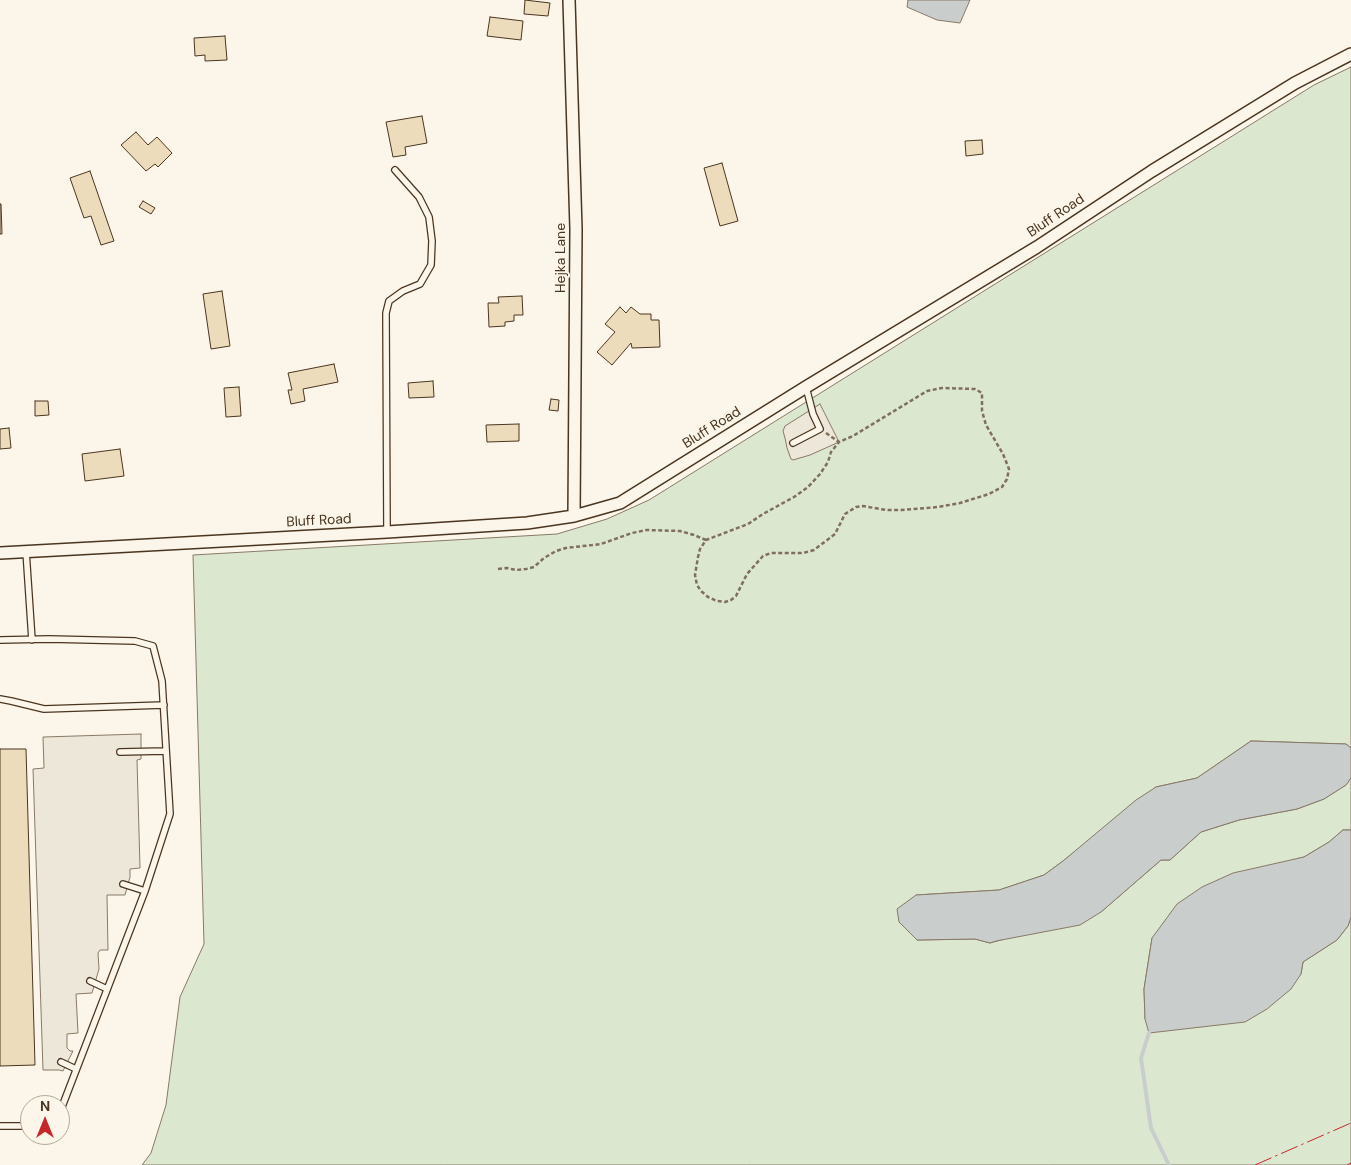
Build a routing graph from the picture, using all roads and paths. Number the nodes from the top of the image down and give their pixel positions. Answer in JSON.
{"nodes":[{"id":1,"x":569,"y":0,"type":"edge"},
{"id":2,"x":1351,"y":54,"type":"edge"},
{"id":3,"x":395,"y":170,"type":"dead end"},
{"id":4,"x":806,"y":387,"type":"junction"},
{"id":5,"x":820,"y":429,"type":"junction"},
{"id":6,"x":839,"y":442,"type":"junction"},
{"id":7,"x":793,"y":443,"type":"dead end"},
{"id":8,"x":574,"y":516,"type":"junction"},
{"id":9,"x":387,"y":532,"type":"junction"},
{"id":10,"x":706,"y":540,"type":"junction"},
{"id":11,"x":26,"y":552,"type":"junction"},
{"id":12,"x":0,"y":553,"type":"edge"},
{"id":13,"x":498,"y":569,"type":"dead end"},
{"id":14,"x":0,"y":640,"type":"edge"},
{"id":15,"x":32,"y":640,"type":"junction"},
{"id":16,"x":0,"y":699,"type":"edge"},
{"id":17,"x":164,"y":705,"type":"junction"},
{"id":18,"x":166,"y":751,"type":"junction"},
{"id":19,"x":120,"y":752,"type":"dead end"},
{"id":20,"x":123,"y":884,"type":"dead end"},
{"id":21,"x":145,"y":891,"type":"junction"},
{"id":22,"x":90,"y":981,"type":"dead end"},
{"id":23,"x":107,"y":989,"type":"junction"},
{"id":24,"x":61,"y":1062,"type":"dead end"},
{"id":25,"x":76,"y":1069,"type":"junction"},
{"id":26,"x":66,"y":1095,"type":"edge"},
{"id":27,"x":0,"y":1126,"type":"edge"},
{"id":28,"x":20,"y":1126,"type":"edge"}],
"edges":[{"from":1,"to":8,"type":"street","name":"Hejka Lane"},
{"from":2,"to":4,"type":"street","name":"Bluff Road"},
{"from":3,"to":9,"type":"lane"},
{"from":4,"to":5,"type":"lane"},
{"from":4,"to":8,"type":"street","name":"Bluff Road"},
{"from":5,"to":6,"type":"path"},
{"from":5,"to":7,"type":"lane"},
{"from":6,"to":10,"type":"path"},
{"from":6,"to":10,"type":"path"},
{"from":8,"to":9,"type":"street","name":"Bluff Road"},
{"from":9,"to":11,"type":"street","name":"Bluff Road"},
{"from":10,"to":13,"type":"path"},
{"from":11,"to":12,"type":"street","name":"Bluff Road"},
{"from":11,"to":15,"type":"lane"},
{"from":14,"to":15,"type":"lane"},
{"from":15,"to":17,"type":"lane"},
{"from":16,"to":17,"type":"lane"},
{"from":17,"to":18,"type":"lane"},
{"from":18,"to":19,"type":"lane"},
{"from":18,"to":21,"type":"lane"},
{"from":20,"to":21,"type":"lane"},
{"from":21,"to":23,"type":"lane"},
{"from":22,"to":23,"type":"lane"},
{"from":23,"to":25,"type":"lane"},
{"from":24,"to":25,"type":"lane"},
{"from":25,"to":26,"type":"lane"},
{"from":27,"to":28,"type":"lane"}]}
